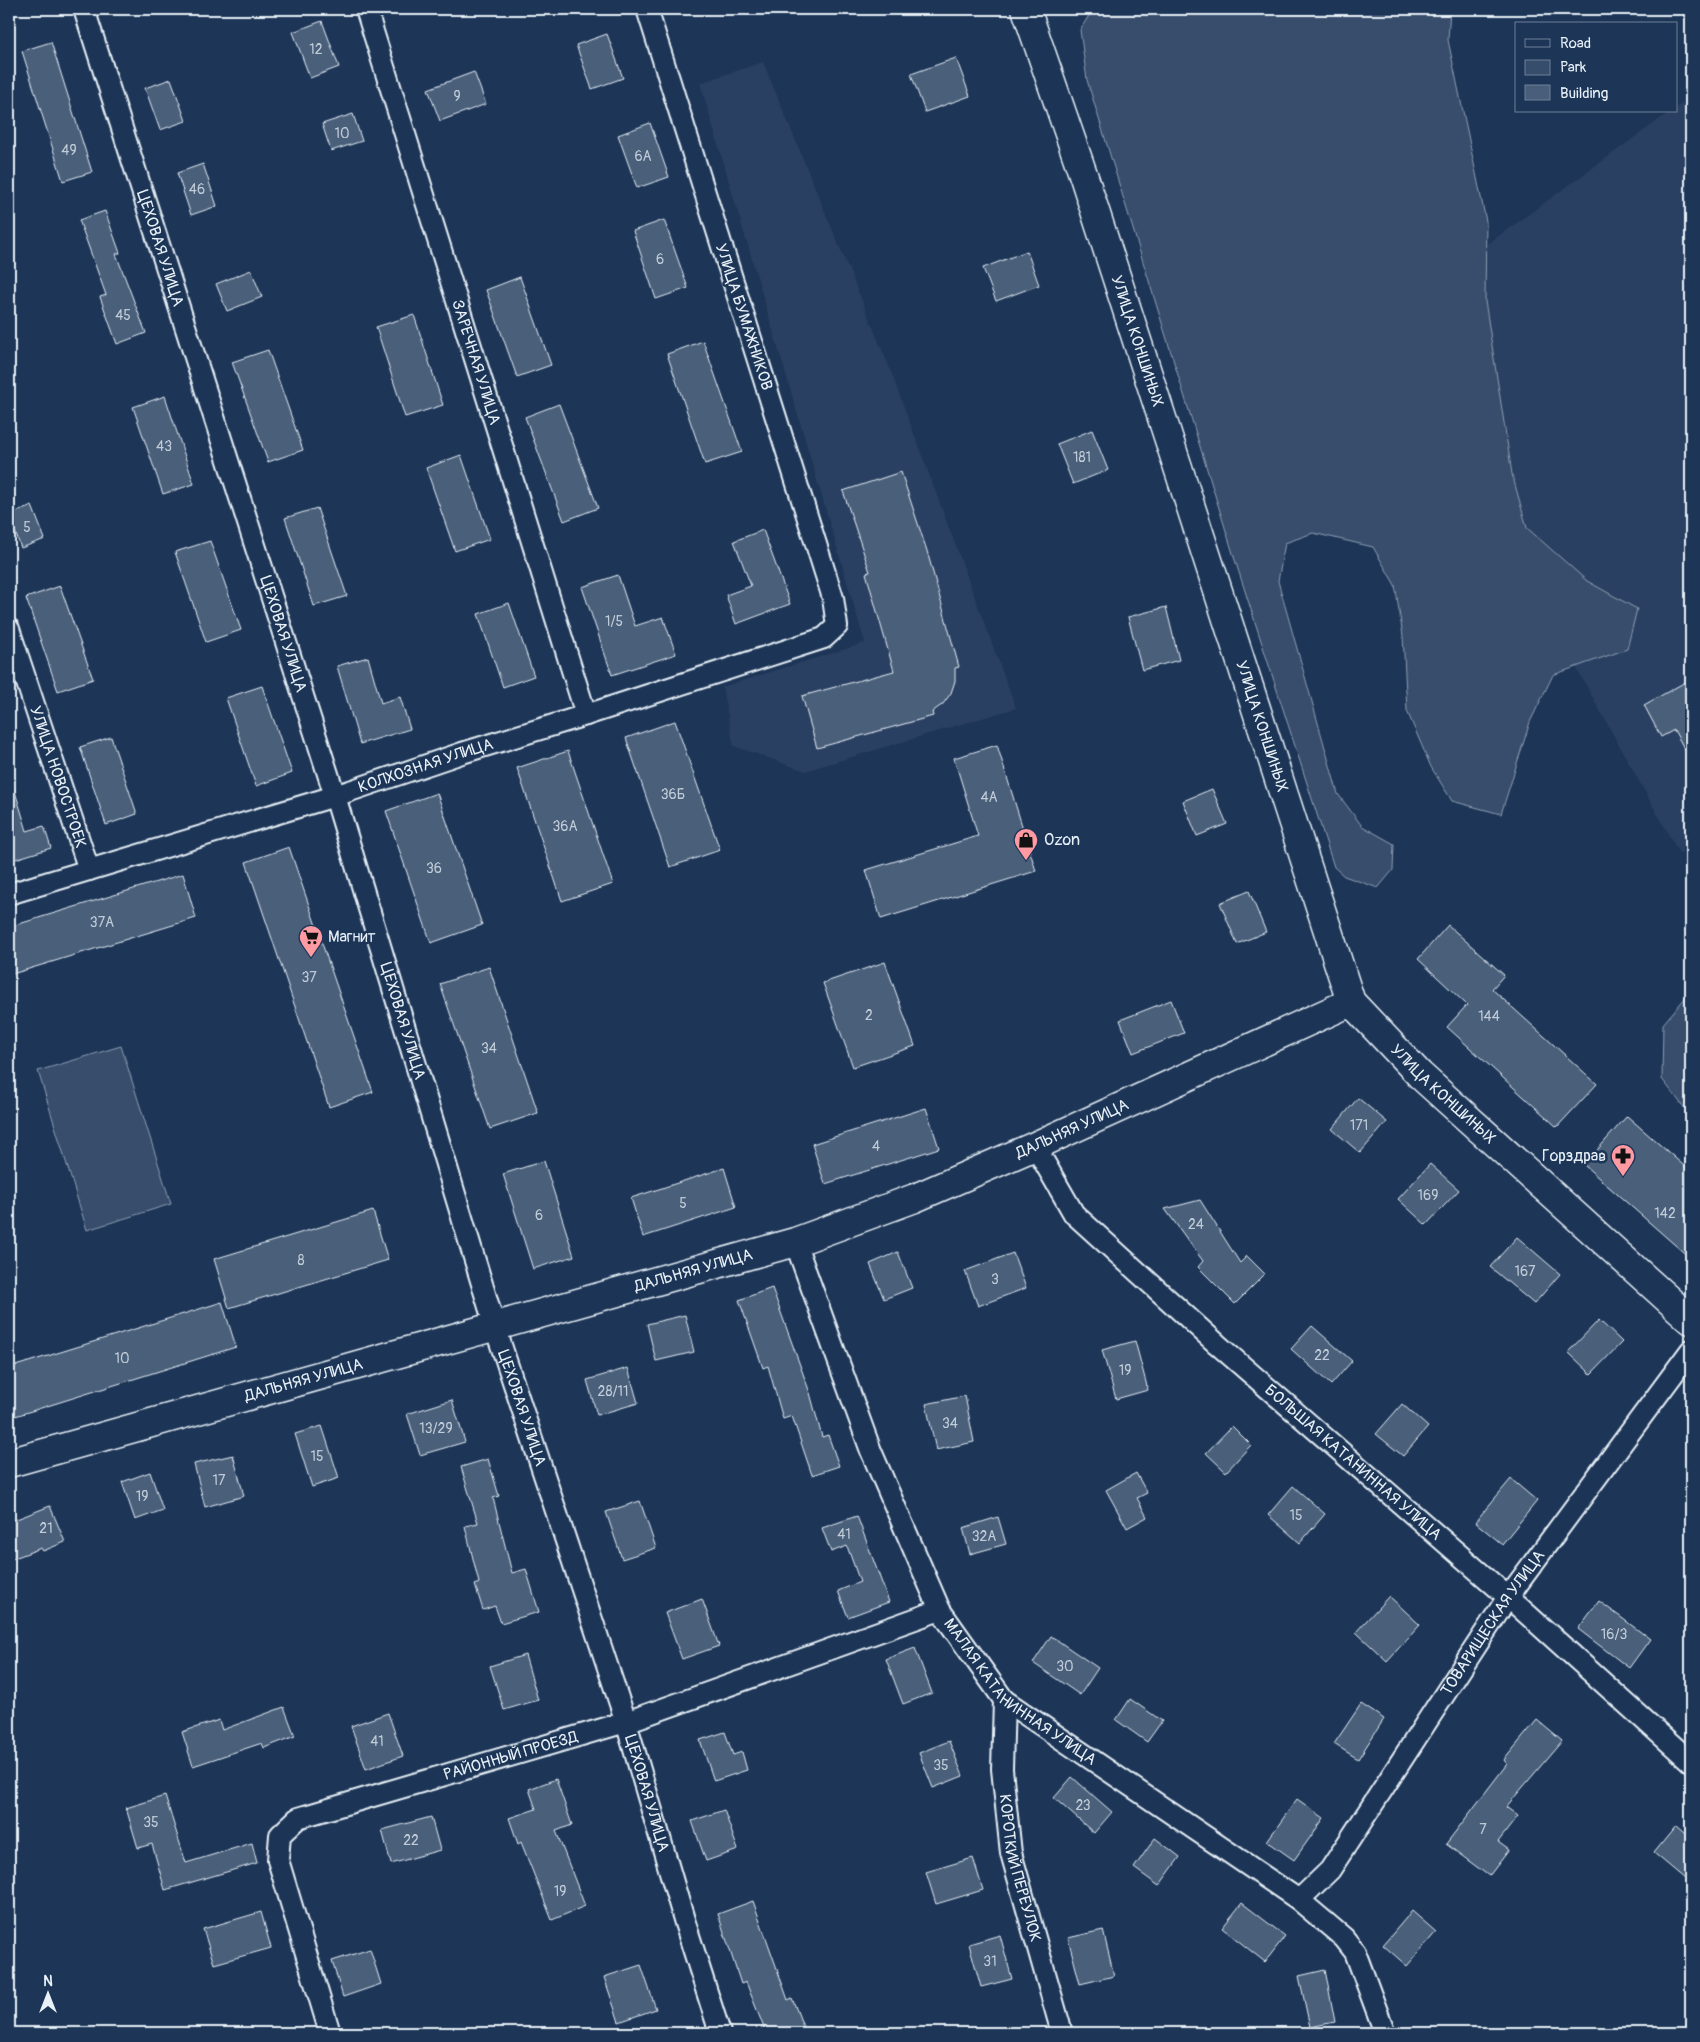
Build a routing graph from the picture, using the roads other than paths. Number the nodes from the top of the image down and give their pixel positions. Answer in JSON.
{"nodes":[{"id":1,"x":84,"y":9,"type":"edge"},
{"id":2,"x":366,"y":9,"type":"edge"},
{"id":3,"x":647,"y":9,"type":"edge"},
{"id":4,"x":1026,"y":9,"type":"edge"},
{"id":5,"x":837,"y":626,"type":"joint"},
{"id":6,"x":9,"y":629,"type":"edge"},
{"id":7,"x":586,"y":715,"type":"junction"},
{"id":8,"x":335,"y":796,"type":"junction"},
{"id":9,"x":89,"y":870,"type":"junction"},
{"id":10,"x":9,"y":894,"type":"edge"},
{"id":11,"x":1351,"y":1002,"type":"junction"},
{"id":12,"x":1036,"y":1146,"type":"junction"},
{"id":13,"x":795,"y":1242,"type":"junction"},
{"id":14,"x":1691,"y":1320,"type":"edge"},
{"id":15,"x":496,"y":1327,"type":"junction"},
{"id":16,"x":1691,"y":1350,"type":"edge"},
{"id":17,"x":9,"y":1463,"type":"edge"},
{"id":18,"x":1508,"y":1597,"type":"junction"},
{"id":19,"x":940,"y":1610,"type":"junction"},
{"id":20,"x":1004,"y":1700,"type":"junction"},
{"id":21,"x":626,"y":1722,"type":"junction"},
{"id":22,"x":1691,"y":1762,"type":"edge"},
{"id":23,"x":1299,"y":1900,"type":"junction"},
{"id":24,"x":330,"y":2033,"type":"edge"},
{"id":25,"x":720,"y":2033,"type":"edge"},
{"id":26,"x":1062,"y":2033,"type":"edge"},
{"id":27,"x":1384,"y":2033,"type":"edge"}],
"edges":[{"from":1,"to":8,"type":"street","name":"ЦЕХОВАЯ УЛИЦА"},
{"from":2,"to":7,"type":"street","name":"ЗАРЕЧНАЯ УЛИЦА"},
{"from":3,"to":5,"type":"street","name":"УЛИЦА БУМАЖНИКОВ"},
{"from":4,"to":11,"type":"main road","name":"УЛИЦА КОНШИНЫХ"},
{"from":5,"to":7,"type":"street","name":"КОЛХОЗНАЯ УЛИЦА"},
{"from":6,"to":9,"type":"street","name":"УЛИЦА НОВОСТРОЕК"},
{"from":7,"to":8,"type":"street","name":"КОЛХОЗНАЯ УЛИЦА"},
{"from":8,"to":9,"type":"street","name":"КОЛХОЗНАЯ УЛИЦА"},
{"from":8,"to":15,"type":"street","name":"ЦЕХОВАЯ УЛИЦА"},
{"from":9,"to":10,"type":"street","name":"КОЛХОЗНАЯ УЛИЦА"},
{"from":11,"to":12,"type":"main road","name":"ДАЛЬНЯЯ УЛИЦА"},
{"from":11,"to":14,"type":"main road","name":"УЛИЦА КОНШИНЫХ"},
{"from":12,"to":13,"type":"main road","name":"ДАЛЬНЯЯ УЛИЦА"},
{"from":12,"to":18,"type":"street","name":"БОЛЬШАЯ КАТАНИННАЯ УЛИЦА"},
{"from":13,"to":15,"type":"main road","name":"ДАЛЬНЯЯ УЛИЦА"},
{"from":13,"to":19,"type":"street","name":"МАЛАЯ КАТАНИННАЯ УЛИЦА"},
{"from":15,"to":17,"type":"main road","name":"ДАЛЬНЯЯ УЛИЦА"},
{"from":15,"to":21,"type":"street","name":"ЦЕХОВАЯ УЛИЦА"},
{"from":16,"to":18,"type":"street","name":"ТОВАРИЩЕСКАЯ УЛИЦА"},
{"from":18,"to":22,"type":"street","name":"БОЛЬШАЯ КАТАНИННАЯ УЛИЦА"},
{"from":18,"to":23,"type":"street","name":"ТОВАРИЩЕСКАЯ УЛИЦА"},
{"from":19,"to":20,"type":"street","name":"МАЛАЯ КАТАНИННАЯ УЛИЦА"},
{"from":19,"to":21,"type":"street","name":"РАЙОННЫЙ ПРОЕЗД"},
{"from":20,"to":23,"type":"street","name":"МАЛАЯ КАТАНИННАЯ УЛИЦА"},
{"from":20,"to":26,"type":"street","name":"КОРОТКИЙ ПЕРЕУЛОК"},
{"from":21,"to":24,"type":"street","name":"РАЙОННЫЙ ПРОЕЗД"},
{"from":21,"to":25,"type":"street","name":"ЦЕХОВАЯ УЛИЦА"},
{"from":23,"to":27,"type":"street","name":"МАЛАЯ КАТАНИННАЯ УЛИЦА"}]}
